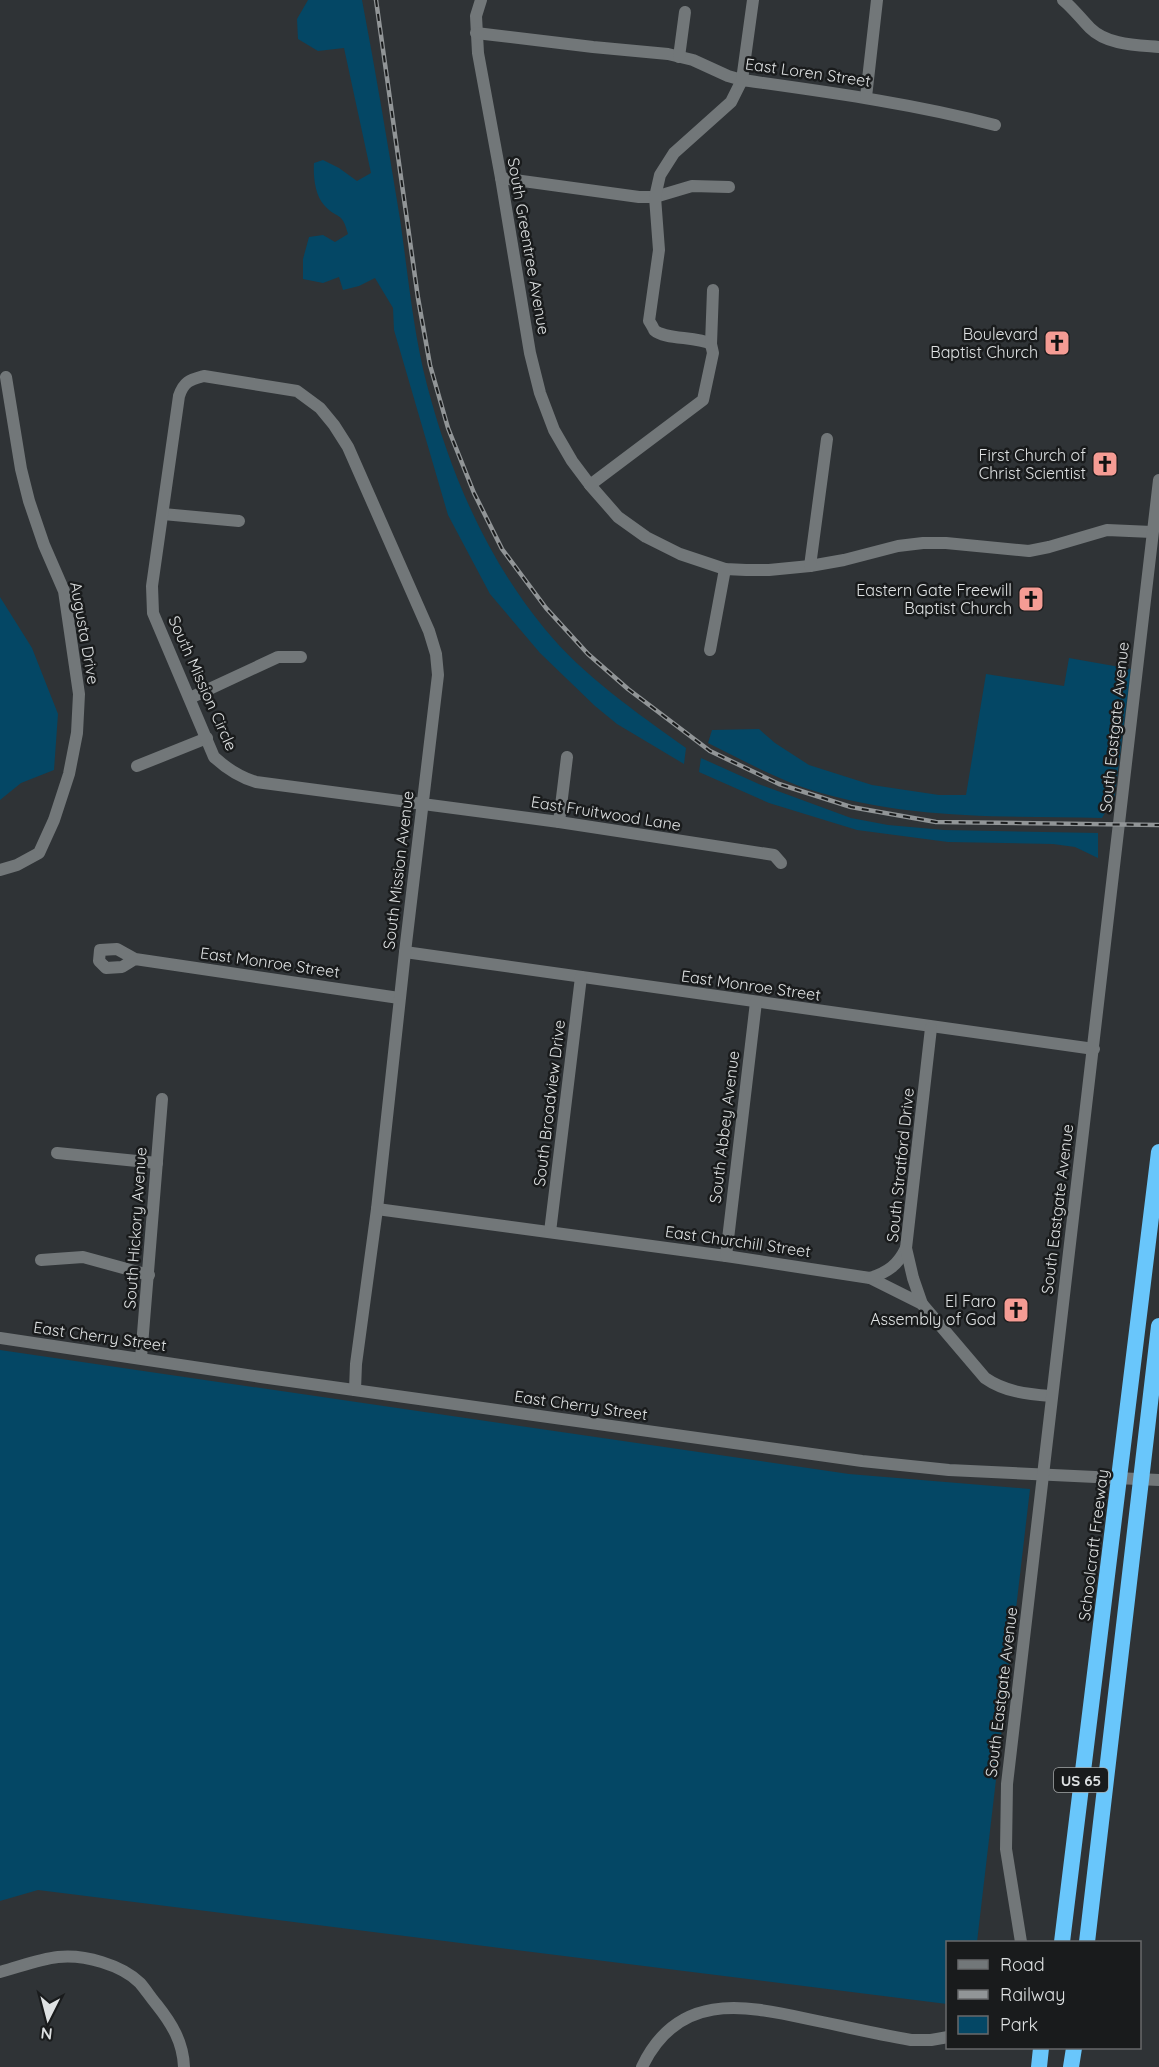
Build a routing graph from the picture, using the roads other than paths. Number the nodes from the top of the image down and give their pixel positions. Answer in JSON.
{"nodes":[{"id":1,"x":481,"y":0,"type":"edge"},
{"id":2,"x":753,"y":0,"type":"edge"},
{"id":3,"x":877,"y":0,"type":"edge"},
{"id":4,"x":1063,"y":0,"type":"edge"},
{"id":5,"x":685,"y":12,"type":"dead end"},
{"id":6,"x":476,"y":33,"type":"junction"},
{"id":7,"x":1159,"y":47,"type":"edge"},
{"id":8,"x":679,"y":57,"type":"junction"},
{"id":9,"x":742,"y":80,"type":"junction"},
{"id":10,"x":866,"y":97,"type":"junction"},
{"id":11,"x":995,"y":125,"type":"dead end"},
{"id":12,"x":501,"y":178,"type":"junction"},
{"id":13,"x":729,"y":187,"type":"dead end"},
{"id":14,"x":655,"y":197,"type":"junction"},
{"id":15,"x":713,"y":290,"type":"dead end"},
{"id":16,"x":711,"y":344,"type":"junction"},
{"id":17,"x":6,"y":377,"type":"dead end"},
{"id":18,"x":297,"y":391,"type":"joint"},
{"id":19,"x":827,"y":439,"type":"dead end"},
{"id":20,"x":1159,"y":480,"type":"edge"},
{"id":21,"x":590,"y":485,"type":"junction"},
{"id":22,"x":163,"y":514,"type":"junction"},
{"id":23,"x":239,"y":521,"type":"dead end"},
{"id":24,"x":1152,"y":532,"type":"junction"},
{"id":25,"x":810,"y":566,"type":"junction"},
{"id":26,"x":725,"y":569,"type":"junction"},
{"id":27,"x":710,"y":650,"type":"dead end"},
{"id":28,"x":301,"y":657,"type":"dead end"},
{"id":29,"x":190,"y":698,"type":"junction"},
{"id":30,"x":207,"y":738,"type":"junction"},
{"id":31,"x":567,"y":757,"type":"dead end"},
{"id":32,"x":137,"y":766,"type":"dead end"},
{"id":33,"x":423,"y":803,"type":"junction"},
{"id":34,"x":559,"y":822,"type":"junction"},
{"id":35,"x":781,"y":863,"type":"dead end"},
{"id":36,"x":0,"y":870,"type":"edge"},
{"id":37,"x":405,"y":952,"type":"junction"},
{"id":38,"x":135,"y":959,"type":"dead end"},
{"id":39,"x":581,"y":977,"type":"junction"},
{"id":40,"x":399,"y":998,"type":"junction"},
{"id":41,"x":756,"y":1002,"type":"junction"},
{"id":42,"x":931,"y":1028,"type":"junction"},
{"id":43,"x":1094,"y":1049,"type":"junction"},
{"id":44,"x":162,"y":1099,"type":"dead end"},
{"id":45,"x":1159,"y":1152,"type":"edge"},
{"id":46,"x":57,"y":1153,"type":"dead end"},
{"id":47,"x":157,"y":1163,"type":"junction"},
{"id":48,"x":377,"y":1209,"type":"junction"},
{"id":49,"x":550,"y":1232,"type":"junction"},
{"id":50,"x":906,"y":1248,"type":"junction"},
{"id":51,"x":726,"y":1256,"type":"junction"},
{"id":52,"x":41,"y":1260,"type":"dead end"},
{"id":53,"x":149,"y":1275,"type":"junction"},
{"id":54,"x":870,"y":1278,"type":"junction"},
{"id":55,"x":922,"y":1304,"type":"junction"},
{"id":56,"x":1159,"y":1326,"type":"edge"},
{"id":57,"x":0,"y":1338,"type":"edge"},
{"id":58,"x":141,"y":1358,"type":"junction"},
{"id":59,"x":355,"y":1390,"type":"junction"},
{"id":60,"x":1051,"y":1396,"type":"junction"},
{"id":61,"x":1041,"y":1474,"type":"junction"},
{"id":62,"x":1159,"y":1480,"type":"edge"},
{"id":63,"x":1021,"y":1941,"type":"edge"},
{"id":64,"x":1062,"y":1941,"type":"edge"},
{"id":65,"x":1086,"y":1941,"type":"edge"},
{"id":66,"x":0,"y":1972,"type":"edge"},
{"id":67,"x":946,"y":2037,"type":"edge"},
{"id":68,"x":1041,"y":2049,"type":"edge"},
{"id":69,"x":1049,"y":2049,"type":"edge"},
{"id":70,"x":1074,"y":2049,"type":"edge"},
{"id":71,"x":184,"y":2067,"type":"edge"},
{"id":72,"x":642,"y":2067,"type":"edge"},
{"id":73,"x":1038,"y":2067,"type":"edge"},
{"id":74,"x":1046,"y":2067,"type":"edge"},
{"id":75,"x":1072,"y":2067,"type":"edge"}],
"edges":[{"from":1,"to":6,"type":"street","name":"South Greentree Avenue"},
{"from":2,"to":9,"type":"street"},
{"from":3,"to":10,"type":"street"},
{"from":4,"to":7,"type":"street"},
{"from":5,"to":8,"type":"street"},
{"from":6,"to":8,"type":"street","name":"East Loren Street"},
{"from":6,"to":12,"type":"street","name":"South Greentree Avenue"},
{"from":8,"to":9,"type":"street","name":"East Loren Street"},
{"from":9,"to":10,"type":"street","name":"East Loren Street"},
{"from":9,"to":14,"type":"street"},
{"from":10,"to":11,"type":"street","name":"East Loren Street"},
{"from":12,"to":14,"type":"street"},
{"from":12,"to":21,"type":"street","name":"South Greentree Avenue"},
{"from":13,"to":14,"type":"street"},
{"from":14,"to":16,"type":"street"},
{"from":15,"to":16,"type":"street"},
{"from":16,"to":21,"type":"street"},
{"from":17,"to":36,"type":"street","name":"Augusta Drive"},
{"from":18,"to":22,"type":"street","name":"South Mission Circle"},
{"from":18,"to":33,"type":"street","name":"South Mission Avenue"},
{"from":19,"to":25,"type":"street"},
{"from":20,"to":24,"type":"street","name":"South Eastgate Avenue"},
{"from":21,"to":26,"type":"street","name":"South Greentree Avenue"},
{"from":22,"to":23,"type":"street"},
{"from":22,"to":29,"type":"street","name":"South Mission Circle"},
{"from":24,"to":25,"type":"street","name":"South Greentree Avenue"},
{"from":24,"to":43,"type":"street","name":"South Eastgate Avenue"},
{"from":25,"to":26,"type":"street","name":"South Greentree Avenue"},
{"from":26,"to":27,"type":"street"},
{"from":28,"to":29,"type":"street"},
{"from":29,"to":30,"type":"street","name":"South Mission Circle"},
{"from":30,"to":32,"type":"street"},
{"from":30,"to":33,"type":"street","name":"South Mission Circle"},
{"from":31,"to":34,"type":"street"},
{"from":33,"to":34,"type":"street","name":"East Fruitwood Lane"},
{"from":33,"to":37,"type":"street","name":"South Mission Avenue"},
{"from":34,"to":35,"type":"street","name":"East Fruitwood Lane"},
{"from":37,"to":39,"type":"street","name":"East Monroe Street"},
{"from":37,"to":40,"type":"street","name":"South Mission Avenue"},
{"from":38,"to":40,"type":"street","name":"East Monroe Street"},
{"from":39,"to":41,"type":"street","name":"East Monroe Street"},
{"from":39,"to":49,"type":"street","name":"South Broadview Drive"},
{"from":40,"to":48,"type":"street","name":"South Mission Avenue"},
{"from":41,"to":42,"type":"street","name":"East Monroe Street"},
{"from":41,"to":51,"type":"street","name":"South Abbey Avenue"},
{"from":42,"to":43,"type":"street","name":"East Monroe Street"},
{"from":42,"to":50,"type":"street","name":"South Stratford Drive"},
{"from":43,"to":60,"type":"street","name":"South Eastgate Avenue"},
{"from":44,"to":47,"type":"street","name":"South Hickory Avenue"},
{"from":45,"to":64,"type":"highway","name":"Schoolcraft Freeway","number":"US 65"},
{"from":46,"to":47,"type":"street"},
{"from":47,"to":53,"type":"street","name":"South Hickory Avenue"},
{"from":48,"to":49,"type":"street","name":"East Churchill Street"},
{"from":48,"to":59,"type":"street","name":"South Mission Avenue"},
{"from":49,"to":51,"type":"street","name":"East Churchill Street"},
{"from":50,"to":54,"type":"street"},
{"from":50,"to":55,"type":"street","name":"South Stratford Drive"},
{"from":51,"to":54,"type":"street","name":"East Churchill Street"},
{"from":52,"to":53,"type":"street"},
{"from":53,"to":58,"type":"street","name":"South Hickory Avenue"},
{"from":54,"to":55,"type":"street","name":"East Churchill Street"},
{"from":55,"to":60,"type":"street","name":"East Churchill Street"},
{"from":56,"to":65,"type":"highway","number":"US 65"},
{"from":57,"to":58,"type":"street","name":"East Cherry Street"},
{"from":58,"to":59,"type":"street","name":"East Cherry Street"},
{"from":59,"to":61,"type":"street","name":"East Cherry Street"},
{"from":60,"to":61,"type":"street","name":"South Eastgate Avenue"},
{"from":61,"to":62,"type":"street","name":"East Cherry Street"},
{"from":61,"to":63,"type":"street","name":"South Eastgate Avenue"},
{"from":66,"to":71,"type":"street"},
{"from":67,"to":72,"type":"street"},
{"from":68,"to":73,"type":"highway"},
{"from":69,"to":74,"type":"highway"},
{"from":70,"to":75,"type":"highway"}]}
